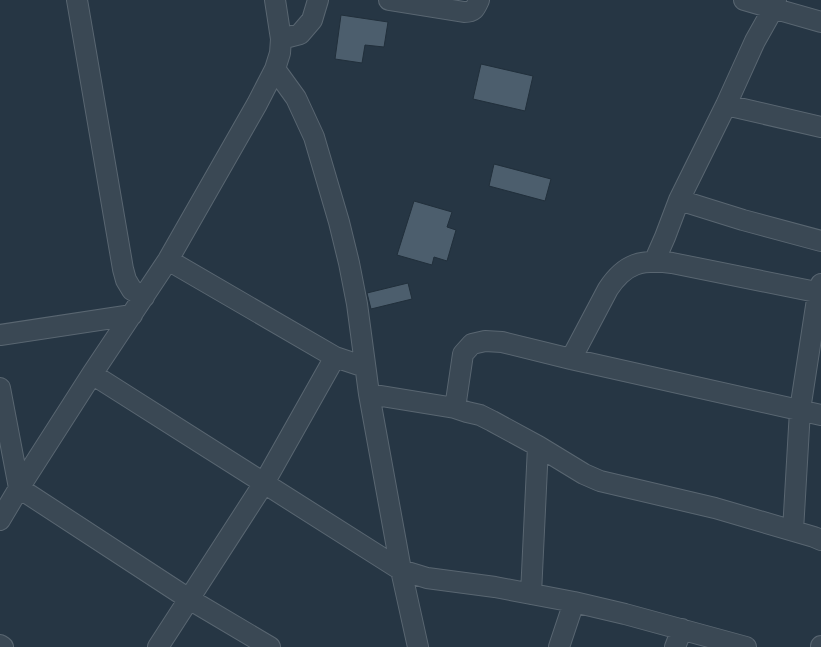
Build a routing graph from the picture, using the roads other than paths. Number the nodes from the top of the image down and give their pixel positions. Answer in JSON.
{"nodes":[{"id":1,"x":77,"y":0,"type":"edge"},
{"id":2,"x":275,"y":0,"type":"edge"},
{"id":3,"x":318,"y":0,"type":"edge"},
{"id":4,"x":389,"y":0,"type":"edge"},
{"id":5,"x":479,"y":0,"type":"edge"},
{"id":6,"x":744,"y":0,"type":"edge"},
{"id":7,"x":775,"y":4,"type":"edge"},
{"id":8,"x":821,"y":22,"type":"edge"},
{"id":9,"x":281,"y":39,"type":"junction"},
{"id":10,"x":275,"y":69,"type":"junction"},
{"id":11,"x":726,"y":105,"type":"junction"},
{"id":12,"x":821,"y":127,"type":"edge"},
{"id":13,"x":680,"y":200,"type":"junction"},
{"id":14,"x":821,"y":241,"type":"edge"},
{"id":15,"x":168,"y":260,"type":"junction"},
{"id":16,"x":654,"y":262,"type":"junction"},
{"id":17,"x":820,"y":290,"type":"edge"},
{"id":18,"x":144,"y":297,"type":"junction"},
{"id":19,"x":132,"y":315,"type":"junction"},
{"id":20,"x":0,"y":335,"type":"edge"},
{"id":21,"x":335,"y":357,"type":"junction"},
{"id":22,"x":571,"y":359,"type":"junction"},
{"id":23,"x":365,"y":367,"type":"junction"},
{"id":24,"x":92,"y":374,"type":"junction"},
{"id":25,"x":0,"y":388,"type":"edge"},
{"id":26,"x":369,"y":394,"type":"junction"},
{"id":27,"x":454,"y":408,"type":"junction"},
{"id":28,"x":800,"y":410,"type":"junction"},
{"id":29,"x":821,"y":415,"type":"edge"},
{"id":30,"x":538,"y":446,"type":"junction"},
{"id":31,"x":264,"y":483,"type":"junction"},
{"id":32,"x":19,"y":488,"type":"junction"},
{"id":33,"x":0,"y":520,"type":"edge"},
{"id":34,"x":793,"y":531,"type":"junction"},
{"id":35,"x":821,"y":540,"type":"edge"},
{"id":36,"x":401,"y":570,"type":"junction"},
{"id":37,"x":531,"y":594,"type":"junction"},
{"id":38,"x":189,"y":599,"type":"junction"},
{"id":39,"x":574,"y":602,"type":"junction"},
{"id":40,"x":678,"y":638,"type":"edge"},
{"id":41,"x":0,"y":645,"type":"edge"},
{"id":42,"x":3,"y":647,"type":"edge"},
{"id":43,"x":158,"y":647,"type":"edge"},
{"id":44,"x":270,"y":647,"type":"edge"},
{"id":45,"x":418,"y":647,"type":"edge"},
{"id":46,"x":559,"y":647,"type":"edge"},
{"id":47,"x":746,"y":647,"type":"edge"}],
"edges":[{"from":1,"to":18,"type":"street"},
{"from":2,"to":9,"type":"street"},
{"from":3,"to":9,"type":"street"},
{"from":4,"to":5,"type":"street"},
{"from":6,"to":7,"type":"street"},
{"from":7,"to":8,"type":"street"},
{"from":7,"to":11,"type":"street"},
{"from":9,"to":10,"type":"street"},
{"from":10,"to":15,"type":"street"},
{"from":10,"to":23,"type":"street"},
{"from":11,"to":12,"type":"street"},
{"from":11,"to":13,"type":"street"},
{"from":13,"to":14,"type":"street"},
{"from":13,"to":16,"type":"street"},
{"from":15,"to":18,"type":"street"},
{"from":15,"to":21,"type":"street"},
{"from":16,"to":17,"type":"street"},
{"from":16,"to":22,"type":"street"},
{"from":17,"to":28,"type":"street"},
{"from":18,"to":19,"type":"street"},
{"from":19,"to":20,"type":"street"},
{"from":19,"to":24,"type":"street"},
{"from":21,"to":23,"type":"street"},
{"from":21,"to":31,"type":"street"},
{"from":22,"to":27,"type":"street"},
{"from":22,"to":28,"type":"street"},
{"from":23,"to":26,"type":"street"},
{"from":24,"to":31,"type":"street"},
{"from":24,"to":32,"type":"street"},
{"from":25,"to":32,"type":"street"},
{"from":26,"to":27,"type":"street"},
{"from":26,"to":36,"type":"street"},
{"from":27,"to":30,"type":"street"},
{"from":28,"to":29,"type":"street"},
{"from":28,"to":34,"type":"street"},
{"from":30,"to":34,"type":"street"},
{"from":30,"to":37,"type":"street"},
{"from":31,"to":36,"type":"street"},
{"from":31,"to":38,"type":"street"},
{"from":32,"to":33,"type":"street"},
{"from":32,"to":38,"type":"street"},
{"from":34,"to":35,"type":"street"},
{"from":36,"to":37,"type":"street"},
{"from":36,"to":45,"type":"street"},
{"from":37,"to":39,"type":"street"},
{"from":38,"to":43,"type":"street"},
{"from":38,"to":44,"type":"street"},
{"from":39,"to":40,"type":"street"},
{"from":39,"to":46,"type":"street"},
{"from":40,"to":47,"type":"street"},
{"from":41,"to":42,"type":"street"}]}
